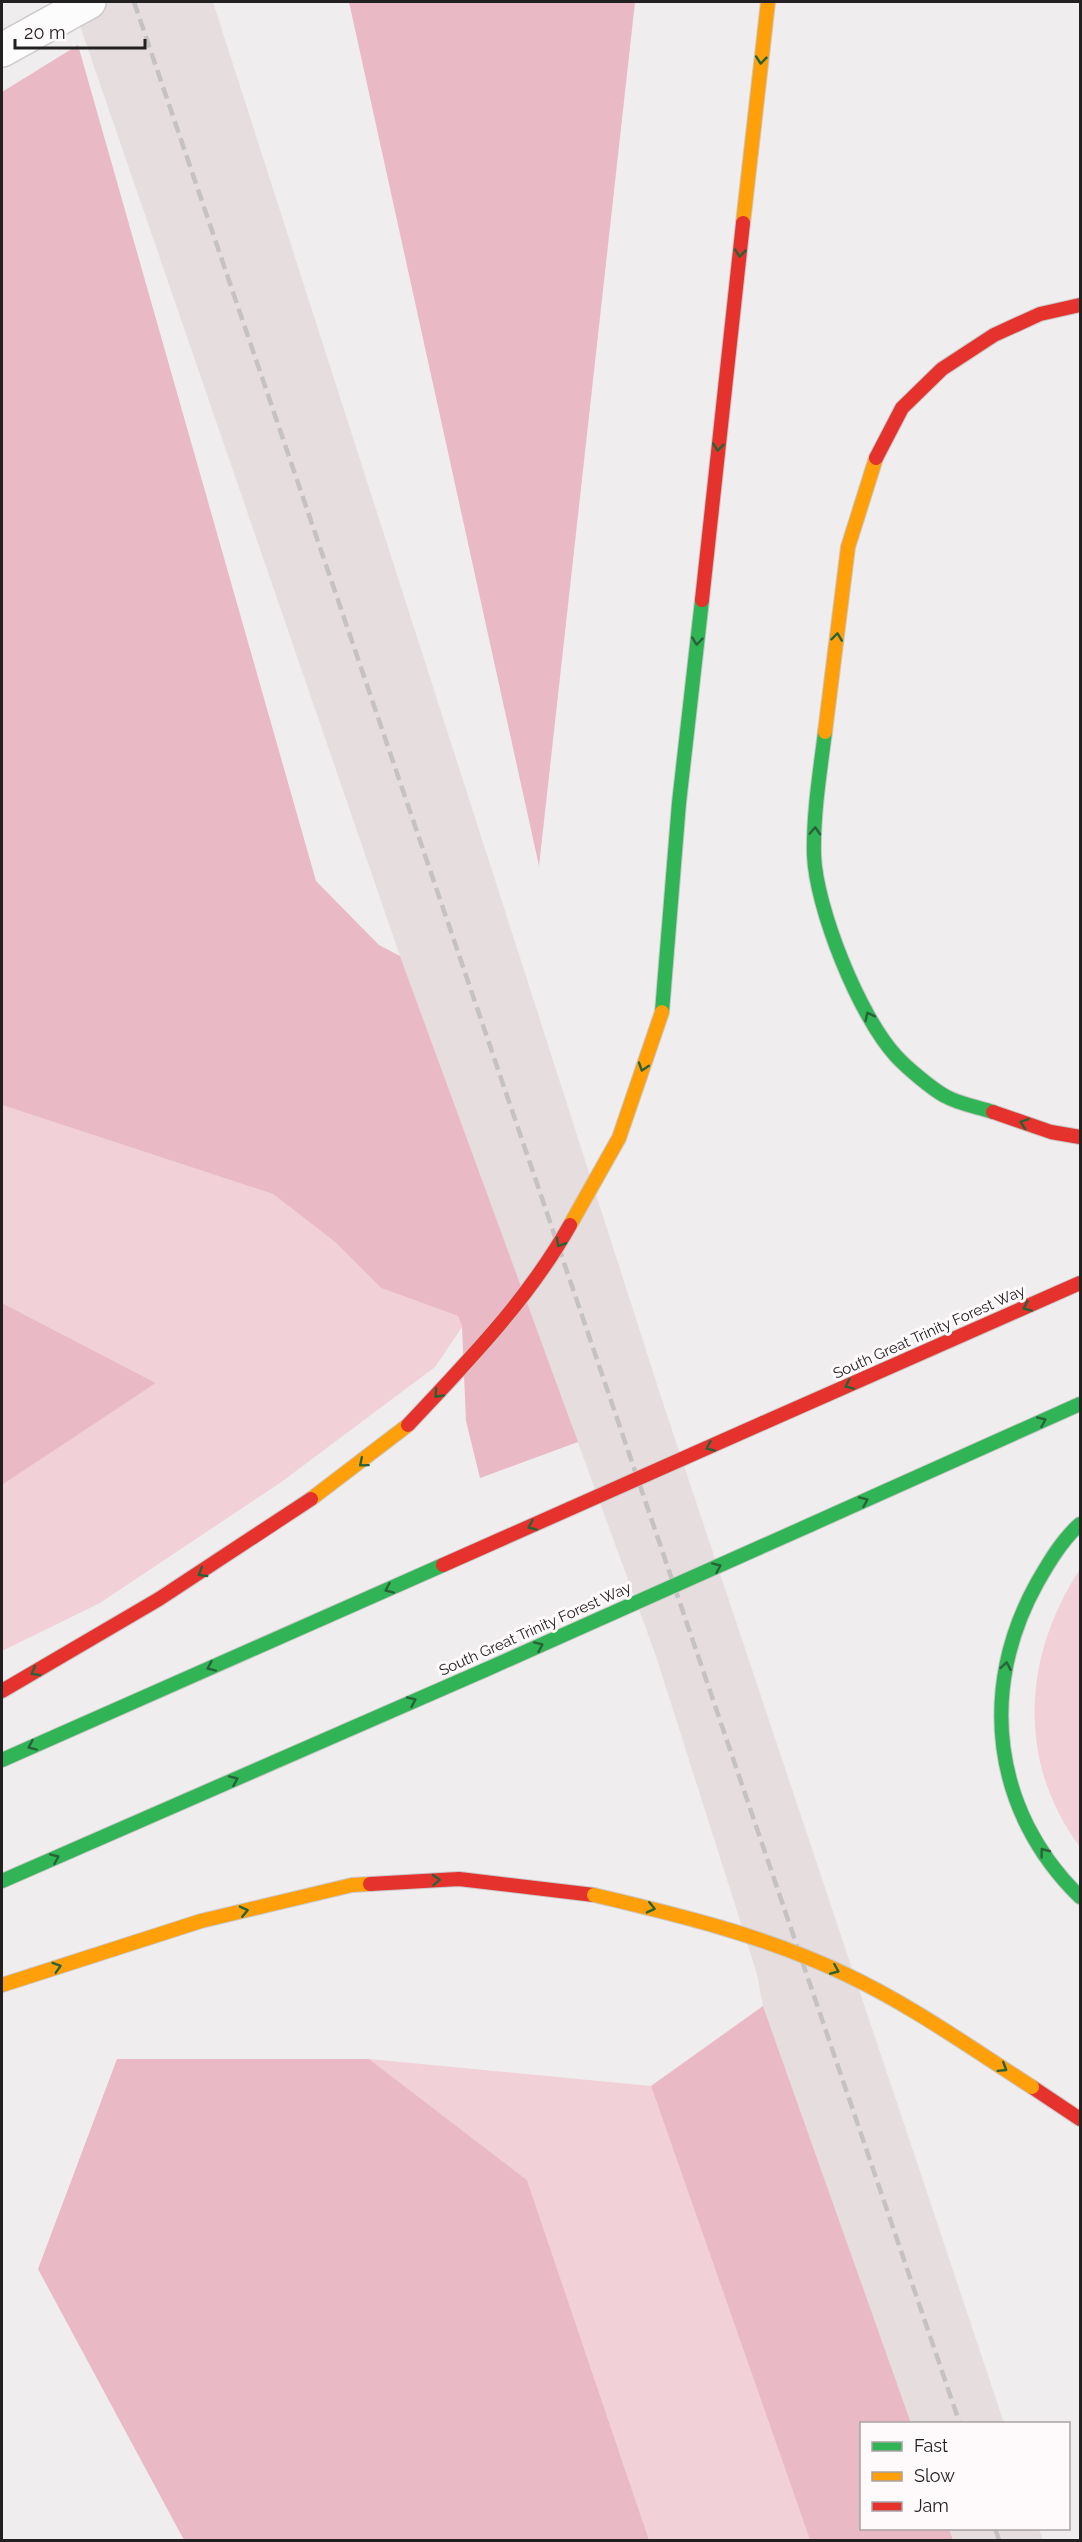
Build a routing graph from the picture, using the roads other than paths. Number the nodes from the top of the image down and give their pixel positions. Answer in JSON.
{"nodes":[{"id":1,"x":89,"y":2,"type":"edge"},
{"id":2,"x":768,"y":2,"type":"edge"},
{"id":3,"x":2,"y":50,"type":"edge"},
{"id":4,"x":1080,"y":305,"type":"edge"},
{"id":5,"x":1080,"y":1137,"type":"edge"},
{"id":6,"x":1080,"y":1283,"type":"edge"},
{"id":7,"x":1080,"y":1404,"type":"edge"},
{"id":8,"x":1080,"y":1524,"type":"edge"},
{"id":9,"x":2,"y":1691,"type":"edge"},
{"id":10,"x":2,"y":1760,"type":"edge"},
{"id":11,"x":2,"y":1881,"type":"edge"},
{"id":12,"x":1080,"y":1897,"type":"edge"},
{"id":13,"x":2,"y":1985,"type":"edge"},
{"id":14,"x":1080,"y":2119,"type":"edge"}],
"edges":[{"from":1,"to":3,"type":"street"},
{"from":2,"to":9,"type":"main road","one_way":true,"bridge":true},
{"from":5,"to":4,"type":"main road","one_way":true},
{"from":6,"to":10,"type":"main road","name":"South Great Trinity Forest Way","one_way":true,"bridge":true},
{"from":11,"to":7,"type":"main road","name":"South Great Trinity Forest Way","one_way":true,"bridge":true},
{"from":12,"to":8,"type":"main road","one_way":true},
{"from":13,"to":14,"type":"main road","one_way":true,"bridge":true}]}
